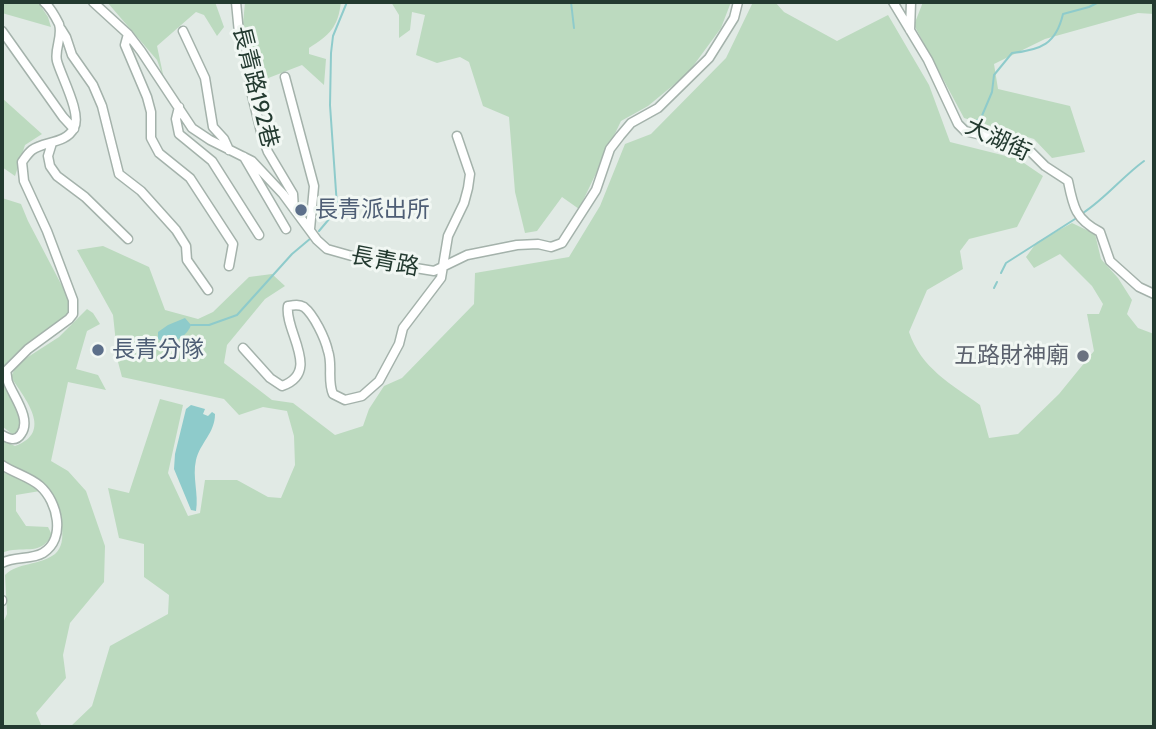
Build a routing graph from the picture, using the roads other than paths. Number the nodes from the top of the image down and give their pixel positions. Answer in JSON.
{"nodes":[{"id":1,"x":44,"y":2,"type":"edge"},
{"id":2,"x":93,"y":2,"type":"edge"},
{"id":3,"x":236,"y":2,"type":"edge"},
{"id":4,"x":738,"y":2,"type":"edge"},
{"id":5,"x":893,"y":2,"type":"edge"},
{"id":6,"x":911,"y":2,"type":"edge"},
{"id":7,"x":60,"y":28,"type":"junction"},
{"id":8,"x":909,"y":30,"type":"junction"},
{"id":9,"x":183,"y":31,"type":"dead end"},
{"id":10,"x":2,"y":32,"type":"edge"},
{"id":11,"x":128,"y":34,"type":"junction"},
{"id":12,"x":285,"y":77,"type":"dead end"},
{"id":13,"x":179,"y":107,"type":"junction"},
{"id":14,"x":74,"y":129,"type":"junction"},
{"id":15,"x":457,"y":136,"type":"dead end"},
{"id":16,"x":51,"y":144,"type":"junction"},
{"id":17,"x":229,"y":150,"type":"junction"},
{"id":18,"x":243,"y":157,"type":"junction"},
{"id":19,"x":294,"y":209,"type":"junction"},
{"id":20,"x":286,"y":229,"type":"dead end"},
{"id":21,"x":310,"y":229,"type":"junction"},
{"id":22,"x":260,"y":235,"type":"dead end"},
{"id":23,"x":128,"y":239,"type":"dead end"},
{"id":24,"x":229,"y":267,"type":"dead end"},
{"id":25,"x":444,"y":268,"type":"junction"},
{"id":26,"x":208,"y":290,"type":"dead end"},
{"id":27,"x":1154,"y":294,"type":"edge"},
{"id":28,"x":243,"y":348,"type":"dead end"},
{"id":29,"x":2,"y":435,"type":"edge"},
{"id":30,"x":2,"y":466,"type":"edge"},
{"id":31,"x":2,"y":563,"type":"edge"}],
"edges":[{"from":1,"to":7,"type":"street"},
{"from":2,"to":11,"type":"street","name":"長青路"},
{"from":3,"to":19,"type":"street","name":"長青路192巷"},
{"from":4,"to":25,"type":"street","name":"長青路"},
{"from":5,"to":8,"type":"street"},
{"from":6,"to":8,"type":"street"},
{"from":7,"to":14,"type":"street"},
{"from":7,"to":26,"type":"street"},
{"from":8,"to":27,"type":"street","name":"大湖街"},
{"from":9,"to":17,"type":"street"},
{"from":10,"to":14,"type":"street"},
{"from":11,"to":13,"type":"street","name":"長青路"},
{"from":11,"to":24,"type":"street"},
{"from":12,"to":21,"type":"street"},
{"from":13,"to":17,"type":"street","name":"長青路"},
{"from":13,"to":22,"type":"street"},
{"from":14,"to":16,"type":"street"},
{"from":15,"to":25,"type":"street"},
{"from":16,"to":23,"type":"street"},
{"from":16,"to":29,"type":"street"},
{"from":17,"to":18,"type":"street","name":"長青路"},
{"from":18,"to":19,"type":"street","name":"長青路"},
{"from":18,"to":20,"type":"street"},
{"from":19,"to":21,"type":"street","name":"長青路"},
{"from":21,"to":25,"type":"street","name":"長青路"},
{"from":25,"to":28,"type":"street"},
{"from":30,"to":31,"type":"street"}]}
